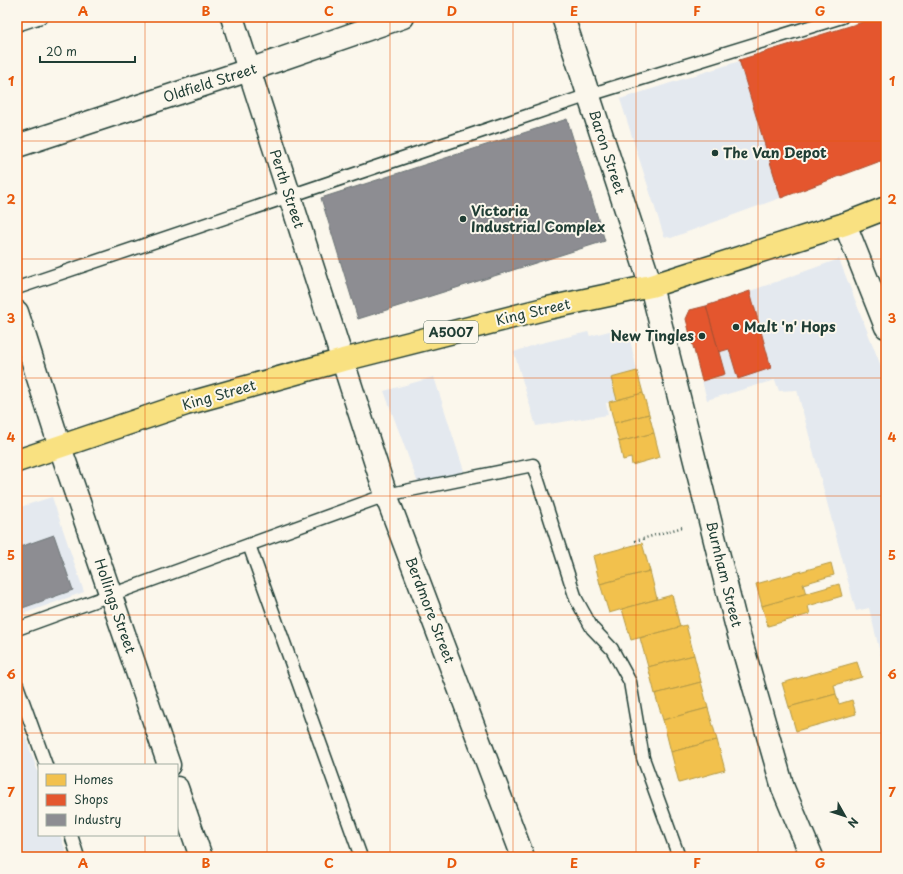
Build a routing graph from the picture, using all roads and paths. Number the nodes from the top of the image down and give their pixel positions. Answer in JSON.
{"nodes":[{"id":1,"x":41,"y":17,"type":"edge"},
{"id":2,"x":232,"y":17,"type":"edge"},
{"id":3,"x":403,"y":17,"type":"edge"},
{"id":4,"x":563,"y":17,"type":"edge"},
{"id":5,"x":842,"y":17,"type":"edge"},
{"id":6,"x":17,"y":25,"type":"edge"},
{"id":7,"x":249,"y":70,"type":"junction"},
{"id":8,"x":589,"y":96,"type":"junction"},
{"id":9,"x":17,"y":146,"type":"edge"},
{"id":10,"x":289,"y":196,"type":"junction"},
{"id":11,"x":886,"y":208,"type":"edge"},
{"id":12,"x":845,"y":224,"type":"junction"},
{"id":13,"x":651,"y":286,"type":"junction"},
{"id":14,"x":17,"y":288,"type":"edge"},
{"id":15,"x":17,"y":312,"type":"edge"},
{"id":16,"x":886,"y":327,"type":"edge"},
{"id":17,"x":343,"y":360,"type":"junction"},
{"id":18,"x":60,"y":447,"type":"junction"},
{"id":19,"x":17,"y":461,"type":"edge"},
{"id":20,"x":386,"y":495,"type":"junction"},
{"id":21,"x":710,"y":519,"type":"junction"},
{"id":22,"x":635,"y":541,"type":"dead end"},
{"id":23,"x":249,"y":545,"type":"junction"},
{"id":24,"x":110,"y":594,"type":"junction"},
{"id":25,"x":17,"y":629,"type":"edge"},
{"id":26,"x":17,"y":685,"type":"edge"},
{"id":27,"x":46,"y":764,"type":"edge"},
{"id":28,"x":169,"y":764,"type":"edge"},
{"id":29,"x":178,"y":791,"type":"edge"},
{"id":30,"x":71,"y":836,"type":"edge"},
{"id":31,"x":78,"y":857,"type":"edge"},
{"id":32,"x":199,"y":857,"type":"edge"},
{"id":33,"x":361,"y":857,"type":"edge"},
{"id":34,"x":523,"y":857,"type":"edge"},
{"id":35,"x":679,"y":857,"type":"edge"},
{"id":36,"x":812,"y":857,"type":"edge"}],
"edges":[{"from":1,"to":6,"type":"lane"},
{"from":2,"to":7,"type":"street","name":"Perth Street"},
{"from":3,"to":7,"type":"street","name":"Oldfield Street"},
{"from":4,"to":8,"type":"street","name":"Baron Street"},
{"from":5,"to":8,"type":"lane"},
{"from":7,"to":9,"type":"street","name":"Oldfield Street"},
{"from":7,"to":10,"type":"street","name":"Perth Street"},
{"from":8,"to":10,"type":"lane"},
{"from":8,"to":13,"type":"street","name":"Baron Street"},
{"from":10,"to":14,"type":"lane"},
{"from":10,"to":17,"type":"street","name":"Perth Street"},
{"from":11,"to":12,"type":"main road","name":"King Street","number":"A5007"},
{"from":12,"to":13,"type":"main road","name":"King Street","number":"A5007"},
{"from":12,"to":16,"type":"street"},
{"from":13,"to":17,"type":"main road","name":"King Street","number":"A5007"},
{"from":13,"to":21,"type":"street","name":"Burnham Street"},
{"from":15,"to":18,"type":"street","name":"Hollings Street"},
{"from":17,"to":18,"type":"main road","name":"King Street","number":"A5007"},
{"from":17,"to":20,"type":"street","name":"Berdmore Street"},
{"from":18,"to":19,"type":"main road","name":"King Street","number":"A5007"},
{"from":18,"to":24,"type":"street","name":"Hollings Street"},
{"from":20,"to":23,"type":"lane"},
{"from":20,"to":34,"type":"street","name":"Berdmore Street"},
{"from":20,"to":35,"type":"lane"},
{"from":21,"to":22,"type":"path"},
{"from":21,"to":36,"type":"street","name":"Burnham Street"},
{"from":23,"to":24,"type":"lane"},
{"from":23,"to":33,"type":"lane"},
{"from":24,"to":25,"type":"lane"},
{"from":24,"to":28,"type":"street","name":"Hollings Street"},
{"from":26,"to":27,"type":"lane"},
{"from":29,"to":32,"type":"street"},
{"from":30,"to":31,"type":"lane"}]}
